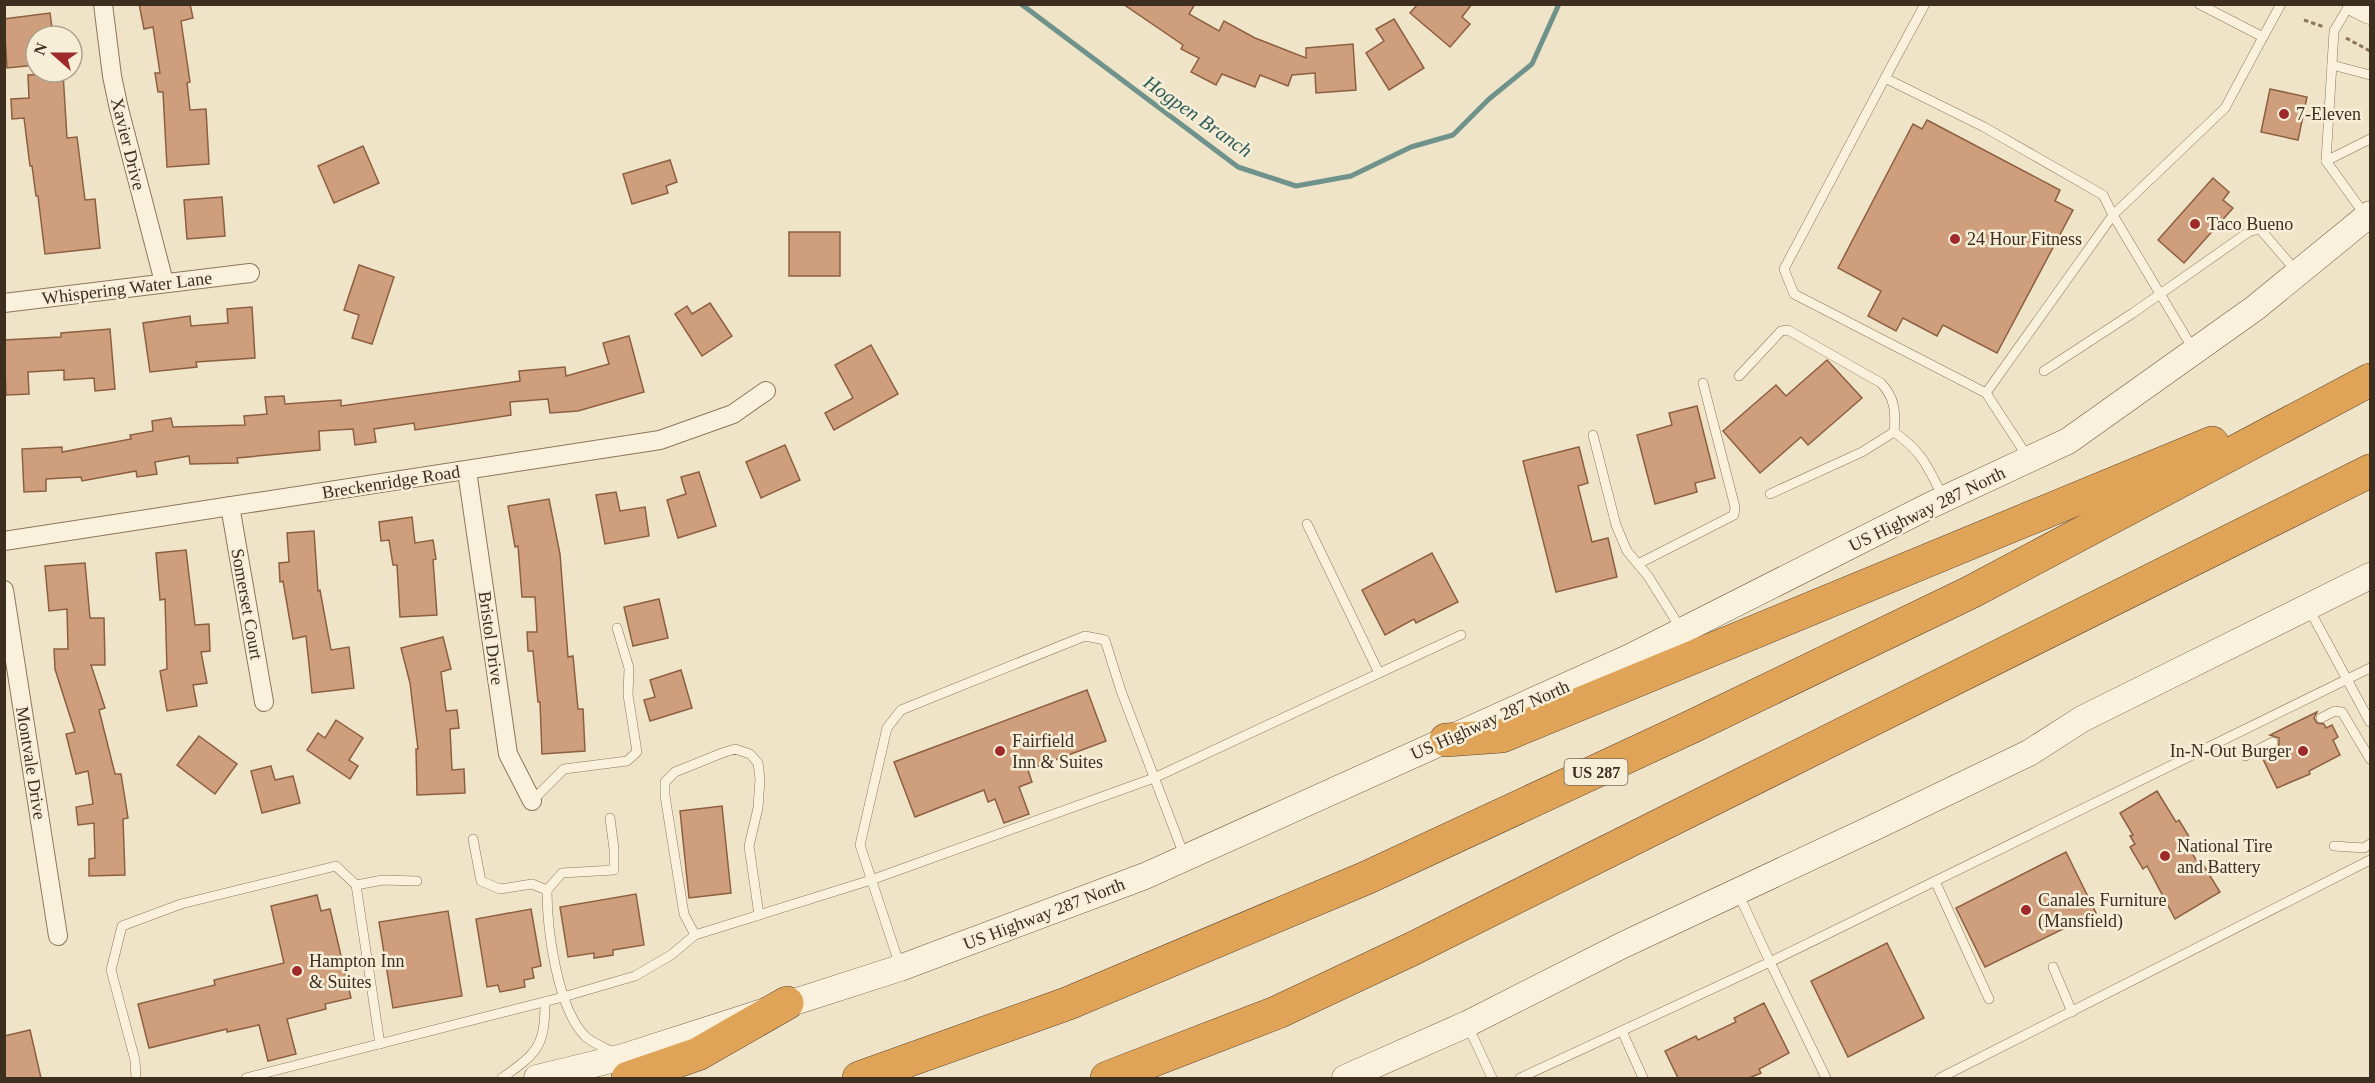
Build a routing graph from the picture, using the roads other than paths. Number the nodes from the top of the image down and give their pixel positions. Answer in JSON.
{"nodes":[{"id":1,"x":103,"y":4,"type":"edge"},
{"id":2,"x":1925,"y":4,"type":"edge"},
{"id":3,"x":2199,"y":4,"type":"edge"},
{"id":4,"x":2281,"y":4,"type":"edge"},
{"id":5,"x":2350,"y":4,"type":"edge"},
{"id":6,"x":2356,"y":4,"type":"edge"},
{"id":7,"x":2370,"y":11,"type":"edge"},
{"id":8,"x":2263,"y":37,"type":"junction"},
{"id":9,"x":2332,"y":65,"type":"junction"},
{"id":10,"x":2370,"y":75,"type":"edge"},
{"id":11,"x":1885,"y":78,"type":"junction"},
{"id":12,"x":2370,"y":139,"type":"edge"},
{"id":13,"x":2326,"y":161,"type":"junction"},
{"id":14,"x":2113,"y":215,"type":"junction"},
{"id":15,"x":2369,"y":216,"type":"edge"},
{"id":16,"x":250,"y":273,"type":"dead end"},
{"id":17,"x":2298,"y":273,"type":"junction"},
{"id":18,"x":164,"y":282,"type":"junction"},
{"id":19,"x":2159,"y":293,"type":"junction"},
{"id":20,"x":4,"y":303,"type":"edge"},
{"id":21,"x":2194,"y":351,"type":"junction"},
{"id":22,"x":2044,"y":371,"type":"dead end"},
{"id":23,"x":1739,"y":376,"type":"dead end"},
{"id":24,"x":2370,"y":380,"type":"edge"},
{"id":25,"x":1703,"y":383,"type":"dead end"},
{"id":26,"x":766,"y":391,"type":"dead end"},
{"id":27,"x":1986,"y":393,"type":"junction"},
{"id":28,"x":2309,"y":412,"type":"junction"},
{"id":29,"x":1894,"y":432,"type":"junction"},
{"id":30,"x":1593,"y":435,"type":"dead end"},
{"id":31,"x":2030,"y":459,"type":"junction"},
{"id":32,"x":466,"y":471,"type":"junction"},
{"id":33,"x":2370,"y":471,"type":"edge"},
{"id":34,"x":1770,"y":494,"type":"dead end"},
{"id":35,"x":1944,"y":499,"type":"junction"},
{"id":36,"x":230,"y":507,"type":"junction"},
{"id":37,"x":1307,"y":524,"type":"dead end"},
{"id":38,"x":4,"y":541,"type":"edge"},
{"id":39,"x":1638,"y":564,"type":"junction"},
{"id":40,"x":2370,"y":576,"type":"edge"},
{"id":41,"x":4,"y":590,"type":"edge"},
{"id":42,"x":2308,"y":607,"type":"junction"},
{"id":43,"x":617,"y":628,"type":"dead end"},
{"id":44,"x":1682,"y":631,"type":"junction"},
{"id":45,"x":1461,"y":635,"type":"dead end"},
{"id":46,"x":2370,"y":668,"type":"edge"},
{"id":47,"x":1379,"y":673,"type":"junction"},
{"id":48,"x":2346,"y":680,"type":"junction"},
{"id":49,"x":264,"y":702,"type":"dead end"},
{"id":50,"x":2321,"y":718,"type":"dead end"},
{"id":51,"x":2370,"y":722,"type":"edge"},
{"id":52,"x":1446,"y":740,"type":"junction"},
{"id":53,"x":2273,"y":742,"type":"dead end"},
{"id":54,"x":2245,"y":756,"type":"dead end"},
{"id":55,"x":2370,"y":759,"type":"edge"},
{"id":56,"x":1154,"y":778,"type":"junction"},
{"id":57,"x":532,"y":801,"type":"joint"},
{"id":58,"x":610,"y":818,"type":"dead end"},
{"id":59,"x":473,"y":839,"type":"dead end"},
{"id":60,"x":2370,"y":844,"type":"edge"},
{"id":61,"x":2334,"y":846,"type":"dead end"},
{"id":62,"x":1185,"y":858,"type":"junction"},
{"id":63,"x":2370,"y":860,"type":"edge"},
{"id":64,"x":870,"y":880,"type":"junction"},
{"id":65,"x":417,"y":881,"type":"dead end"},
{"id":66,"x":1935,"y":881,"type":"junction"},
{"id":67,"x":357,"y":885,"type":"junction"},
{"id":68,"x":548,"y":890,"type":"junction"},
{"id":69,"x":1738,"y":892,"type":"junction"},
{"id":70,"x":759,"y":915,"type":"junction"},
{"id":71,"x":695,"y":935,"type":"junction"},
{"id":72,"x":58,"y":936,"type":"dead end"},
{"id":73,"x":1770,"y":962,"type":"junction"},
{"id":74,"x":2053,"y":967,"type":"dead end"},
{"id":75,"x":900,"y":968,"type":"junction"},
{"id":76,"x":563,"y":998,"type":"junction"},
{"id":77,"x":1989,"y":999,"type":"dead end"},
{"id":78,"x":545,"y":1002,"type":"junction"},
{"id":79,"x":787,"y":1004,"type":"joint"},
{"id":80,"x":2072,"y":1012,"type":"junction"},
{"id":81,"x":1467,"y":1024,"type":"junction"},
{"id":82,"x":1622,"y":1031,"type":"junction"},
{"id":83,"x":380,"y":1044,"type":"junction"},
{"id":84,"x":625,"y":1067,"type":"edge"},
{"id":85,"x":136,"y":1078,"type":"edge"},
{"id":86,"x":246,"y":1078,"type":"edge"},
{"id":87,"x":502,"y":1078,"type":"edge"},
{"id":88,"x":537,"y":1078,"type":"edge"},
{"id":89,"x":859,"y":1078,"type":"edge"},
{"id":90,"x":1107,"y":1078,"type":"edge"},
{"id":91,"x":1345,"y":1078,"type":"edge"},
{"id":92,"x":1492,"y":1078,"type":"edge"},
{"id":93,"x":1520,"y":1078,"type":"edge"},
{"id":94,"x":1643,"y":1078,"type":"edge"},
{"id":95,"x":1826,"y":1078,"type":"edge"},
{"id":96,"x":1940,"y":1078,"type":"edge"}],
"edges":[{"from":1,"to":18,"type":"street","name":"Xavier Drive"},
{"from":2,"to":11,"type":"lane"},
{"from":3,"to":8,"type":"lane"},
{"from":4,"to":8,"type":"lane"},
{"from":5,"to":9,"type":"lane"},
{"from":6,"to":7,"type":"main road"},
{"from":8,"to":14,"type":"lane"},
{"from":9,"to":10,"type":"lane"},
{"from":9,"to":13,"type":"lane"},
{"from":11,"to":14,"type":"lane"},
{"from":11,"to":27,"type":"lane"},
{"from":12,"to":13,"type":"lane"},
{"from":13,"to":15,"type":"lane"},
{"from":14,"to":19,"type":"lane"},
{"from":14,"to":27,"type":"lane"},
{"from":15,"to":17,"type":"main road","name":"US Highway 287 North"},
{"from":16,"to":18,"type":"street","name":"Whispering Water Lane"},
{"from":17,"to":19,"type":"lane"},
{"from":17,"to":21,"type":"main road","name":"US Highway 287 North"},
{"from":18,"to":20,"type":"street","name":"Whispering Water Lane"},
{"from":19,"to":21,"type":"lane"},
{"from":19,"to":22,"type":"lane"},
{"from":21,"to":31,"type":"main road","name":"US Highway 287 North"},
{"from":23,"to":29,"type":"lane"},
{"from":24,"to":28,"type":"highway","number":"US 287"},
{"from":25,"to":39,"type":"lane"},
{"from":26,"to":32,"type":"street","name":"Breckenridge Road"},
{"from":27,"to":31,"type":"lane"},
{"from":28,"to":52,"type":"highway"},
{"from":28,"to":89,"type":"highway","number":"US 287"},
{"from":29,"to":34,"type":"lane"},
{"from":29,"to":35,"type":"lane"},
{"from":30,"to":39,"type":"lane"},
{"from":31,"to":35,"type":"main road","name":"US Highway 287 North"},
{"from":32,"to":36,"type":"street","name":"Breckenridge Road"},
{"from":32,"to":57,"type":"street","name":"Bristol Drive"},
{"from":33,"to":90,"type":"highway"},
{"from":35,"to":44,"type":"main road","name":"US Highway 287 North"},
{"from":36,"to":38,"type":"street","name":"Breckenridge Road"},
{"from":36,"to":49,"type":"street","name":"Somerset Court"},
{"from":37,"to":47,"type":"lane"},
{"from":39,"to":44,"type":"lane"},
{"from":40,"to":42,"type":"main road"},
{"from":41,"to":72,"type":"street","name":"Montvale Drive"},
{"from":42,"to":48,"type":"lane"},
{"from":42,"to":69,"type":"main road"},
{"from":43,"to":57,"type":"lane"},
{"from":44,"to":52,"type":"main road","name":"US Highway 287 North"},
{"from":45,"to":47,"type":"lane"},
{"from":46,"to":48,"type":"lane"},
{"from":47,"to":56,"type":"lane"},
{"from":48,"to":51,"type":"lane"},
{"from":48,"to":66,"type":"lane"},
{"from":50,"to":55,"type":"lane"},
{"from":52,"to":62,"type":"main road","name":"US Highway 287 North"},
{"from":53,"to":54,"type":"lane"},
{"from":56,"to":62,"type":"lane"},
{"from":56,"to":64,"type":"lane"},
{"from":56,"to":64,"type":"lane"},
{"from":58,"to":68,"type":"lane"},
{"from":59,"to":68,"type":"lane"},
{"from":60,"to":61,"type":"lane"},
{"from":62,"to":75,"type":"main road","name":"US Highway 287 North"},
{"from":63,"to":80,"type":"lane"},
{"from":64,"to":70,"type":"lane"},
{"from":64,"to":75,"type":"lane"},
{"from":65,"to":67,"type":"lane"},
{"from":66,"to":73,"type":"lane"},
{"from":66,"to":77,"type":"lane"},
{"from":67,"to":83,"type":"lane"},
{"from":67,"to":85,"type":"lane"},
{"from":68,"to":76,"type":"lane"},
{"from":69,"to":73,"type":"lane"},
{"from":69,"to":81,"type":"main road"},
{"from":70,"to":71,"type":"lane"},
{"from":70,"to":71,"type":"lane"},
{"from":71,"to":76,"type":"lane"},
{"from":73,"to":82,"type":"lane"},
{"from":73,"to":95,"type":"lane"},
{"from":74,"to":80,"type":"lane"},
{"from":75,"to":79,"type":"main road","name":"US Highway 287 North"},
{"from":76,"to":78,"type":"lane"},
{"from":76,"to":84,"type":"lane"},
{"from":78,"to":83,"type":"lane"},
{"from":78,"to":87,"type":"lane"},
{"from":79,"to":84,"type":"highway"},
{"from":80,"to":96,"type":"lane"},
{"from":81,"to":91,"type":"main road"},
{"from":81,"to":92,"type":"lane"},
{"from":82,"to":93,"type":"lane"},
{"from":82,"to":94,"type":"lane"},
{"from":83,"to":86,"type":"lane"},
{"from":84,"to":88,"type":"main road"}]}
